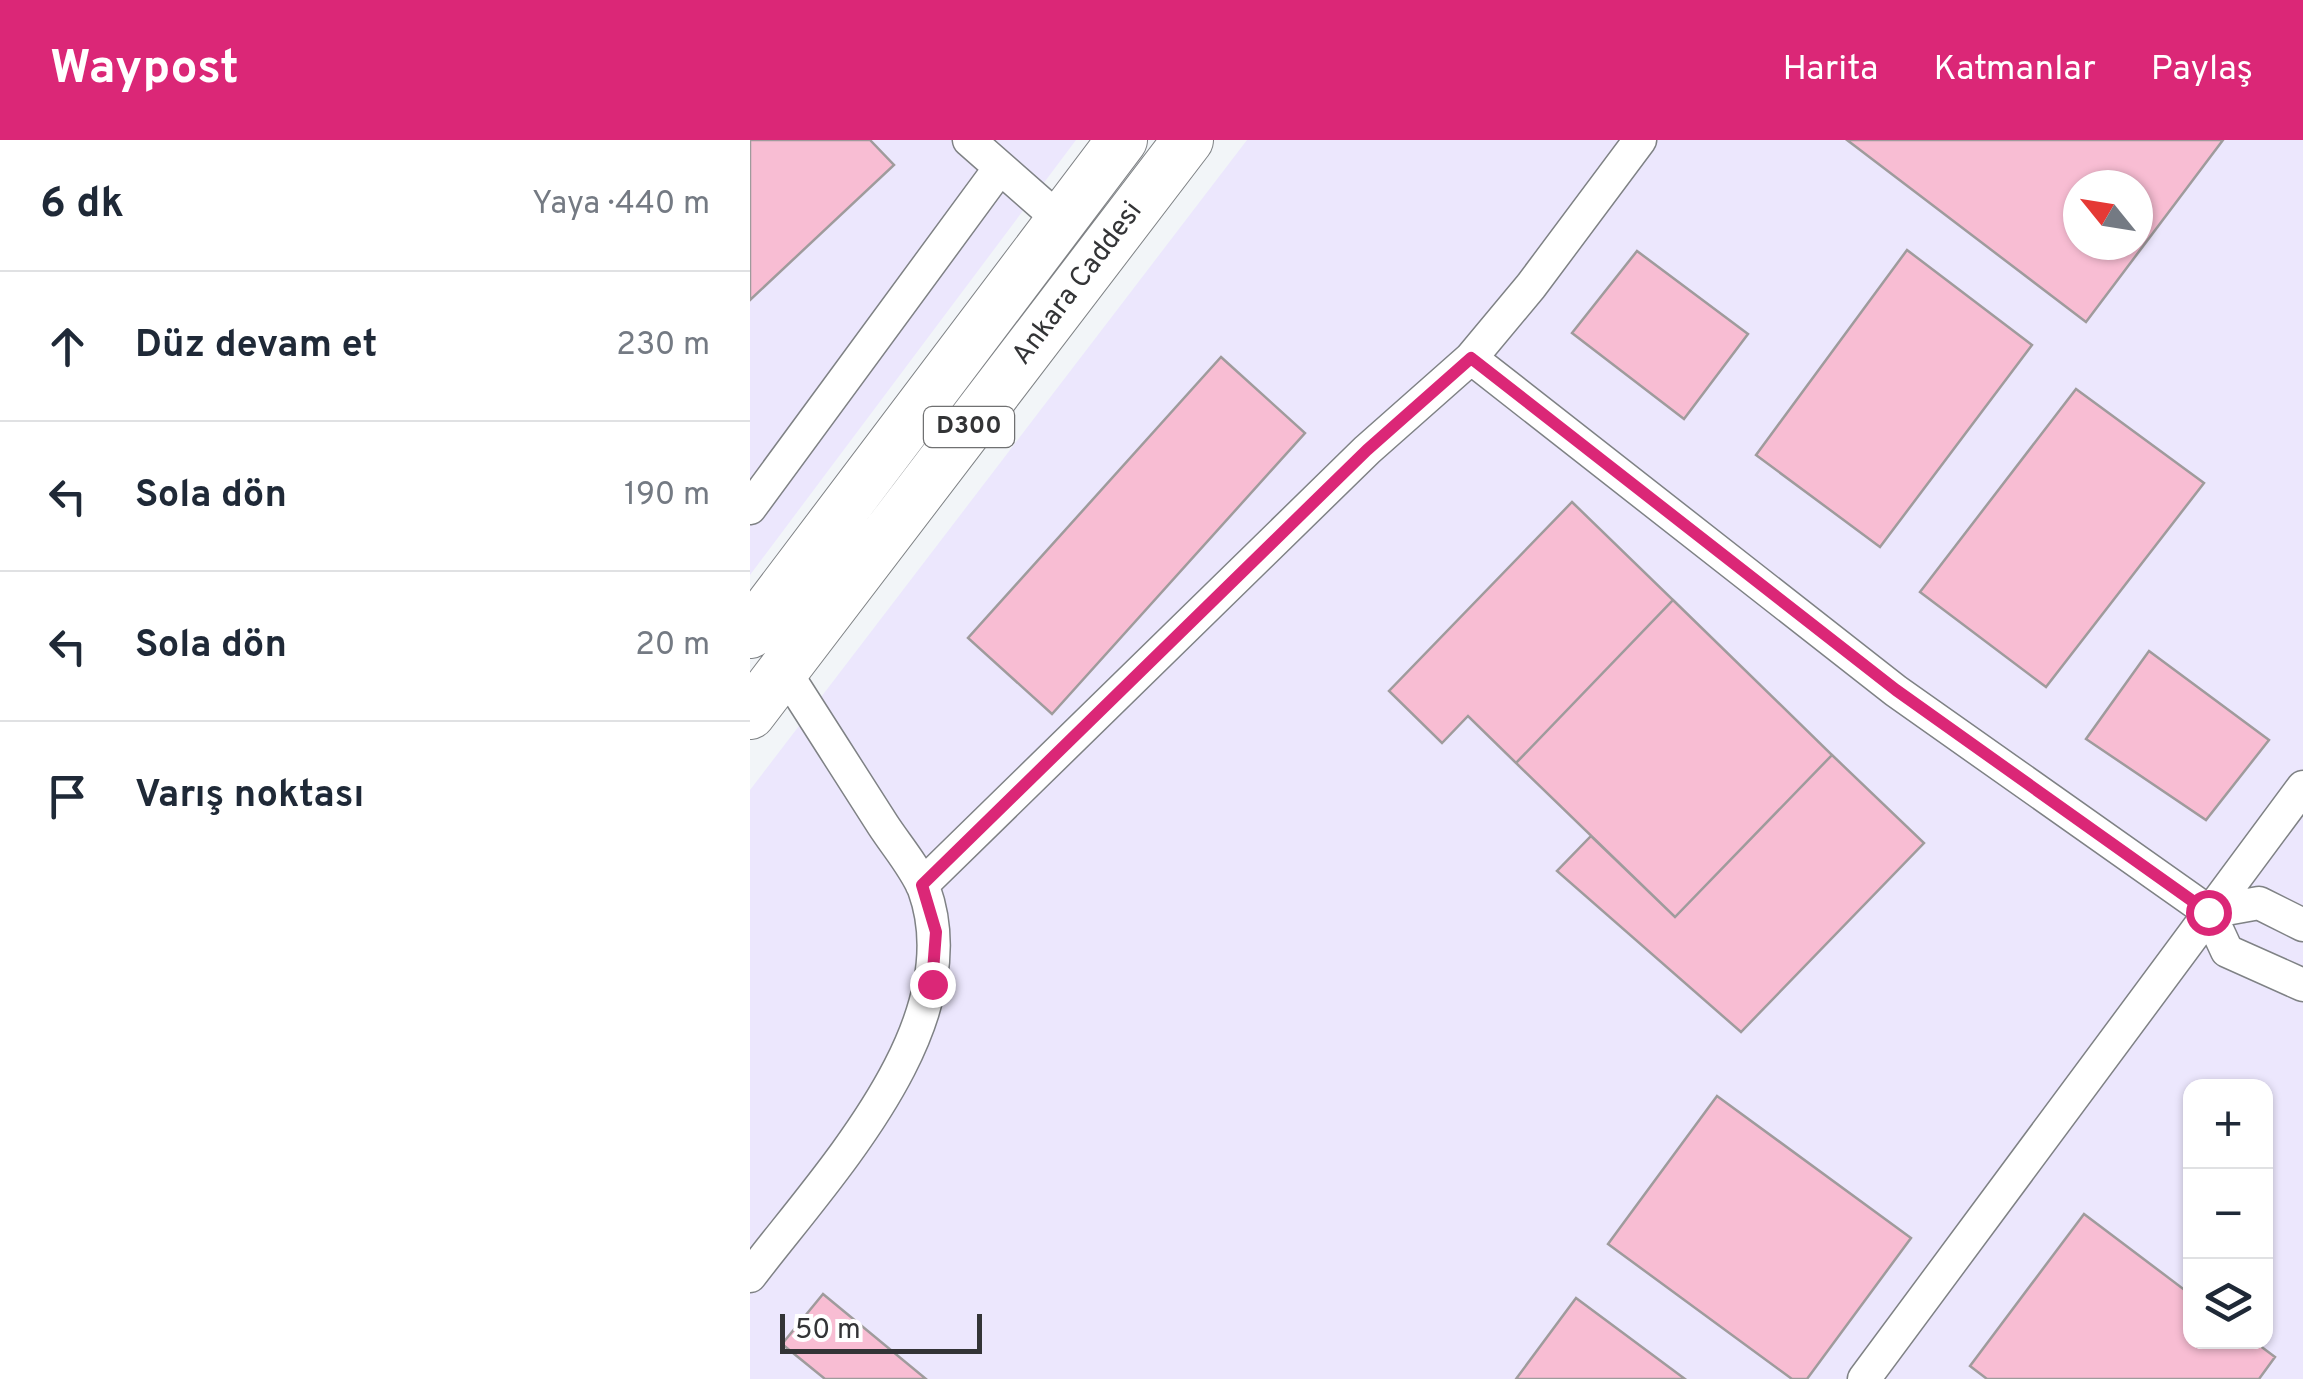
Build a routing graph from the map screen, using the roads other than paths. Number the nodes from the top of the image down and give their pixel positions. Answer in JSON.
{"nodes":[{"id":1,"x":969,"y":140,"type":"edge"},
{"id":2,"x":1122,"y":140,"type":"edge"},
{"id":3,"x":1188,"y":140,"type":"edge"},
{"id":4,"x":1640,"y":140,"type":"edge"},
{"id":5,"x":999,"y":169,"type":"junction"},
{"id":6,"x":1061,"y":221,"type":"junction"},
{"id":7,"x":1471,"y":358,"type":"junction"},
{"id":8,"x":760,"y":475,"type":"edge"},
{"id":9,"x":750,"y":508,"type":"edge"},
{"id":10,"x":750,"y":633,"type":"edge"},
{"id":11,"x":784,"y":670,"type":"junction"},
{"id":12,"x":750,"y":714,"type":"edge"},
{"id":13,"x":2303,"y":787,"type":"edge"},
{"id":14,"x":922,"y":885,"type":"junction"},
{"id":15,"x":2208,"y":912,"type":"junction"},
{"id":16,"x":2303,"y":926,"type":"edge"},
{"id":17,"x":2303,"y":984,"type":"edge"},
{"id":18,"x":750,"y":1276,"type":"edge"},
{"id":19,"x":1864,"y":1379,"type":"edge"}],
"edges":[{"from":1,"to":5,"type":"street"},
{"from":2,"to":6,"type":"highway","name":"Ankara Caddesi","number":"D300"},
{"from":3,"to":11,"type":"highway","name":"Ankara Caddesi","number":"D300"},
{"from":4,"to":7,"type":"street"},
{"from":5,"to":6,"type":"street"},
{"from":5,"to":8,"type":"street"},
{"from":6,"to":10,"type":"highway","name":"Ankara Caddesi","number":"D300"},
{"from":7,"to":14,"type":"street"},
{"from":7,"to":15,"type":"street"},
{"from":8,"to":9,"type":"street"},
{"from":11,"to":12,"type":"highway","name":"Ankara Caddesi","number":"D300"},
{"from":11,"to":14,"type":"street"},
{"from":13,"to":15,"type":"street"},
{"from":14,"to":18,"type":"street"},
{"from":15,"to":16,"type":"street"},
{"from":15,"to":17,"type":"street"},
{"from":15,"to":19,"type":"street"}]}
